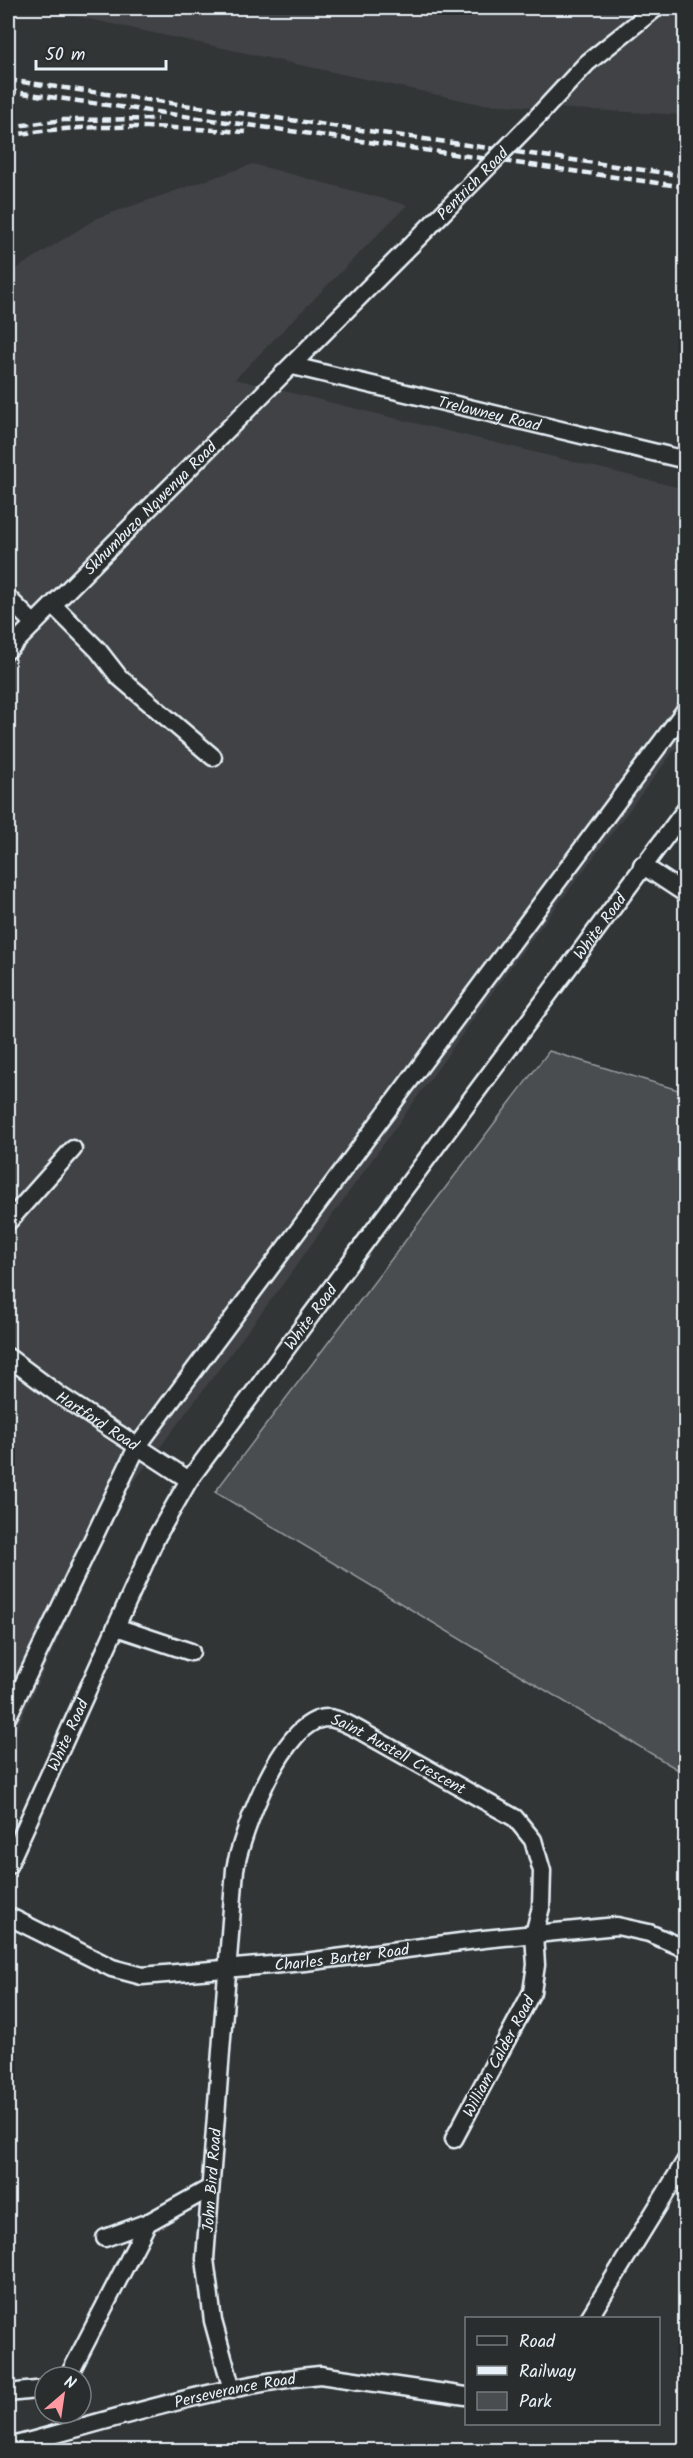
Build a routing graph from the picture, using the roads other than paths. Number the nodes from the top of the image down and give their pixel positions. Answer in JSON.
{"nodes":[{"id":1,"x":656,"y":8,"type":"edge"},
{"id":2,"x":293,"y":366,"type":"junction"},
{"id":3,"x":686,"y":460,"type":"edge"},
{"id":4,"x":8,"y":598,"type":"edge"},
{"id":5,"x":53,"y":605,"type":"junction"},
{"id":6,"x":34,"y":624,"type":"junction"},
{"id":7,"x":8,"y":650,"type":"edge"},
{"id":8,"x":686,"y":709,"type":"edge"},
{"id":9,"x":213,"y":757,"type":"dead end"},
{"id":10,"x":686,"y":809,"type":"edge"},
{"id":11,"x":642,"y":865,"type":"junction"},
{"id":12,"x":686,"y":894,"type":"edge"},
{"id":13,"x":73,"y":1149,"type":"dead end"},
{"id":14,"x":8,"y":1222,"type":"edge"},
{"id":15,"x":8,"y":1357,"type":"edge"},
{"id":16,"x":137,"y":1447,"type":"junction"},
{"id":17,"x":189,"y":1480,"type":"junction"},
{"id":18,"x":116,"y":1627,"type":"junction"},
{"id":19,"x":191,"y":1652,"type":"dead end"},
{"id":20,"x":8,"y":1716,"type":"edge"},
{"id":21,"x":8,"y":1866,"type":"edge"},
{"id":22,"x":8,"y":1916,"type":"edge"},
{"id":23,"x":534,"y":1934,"type":"junction"},
{"id":24,"x":686,"y":1949,"type":"edge"},
{"id":25,"x":226,"y":1968,"type":"junction"},
{"id":26,"x":454,"y":2139,"type":"dead end"},
{"id":27,"x":686,"y":2160,"type":"edge"},
{"id":28,"x":210,"y":2188,"type":"junction"},
{"id":29,"x":148,"y":2222,"type":"junction"},
{"id":30,"x":105,"y":2238,"type":"dead end"},
{"id":31,"x":590,"y":2317,"type":"edge"},
{"id":32,"x":74,"y":2365,"type":"edge"},
{"id":33,"x":33,"y":2390,"type":"edge"},
{"id":34,"x":232,"y":2390,"type":"junction"},
{"id":35,"x":8,"y":2393,"type":"edge"},
{"id":36,"x":465,"y":2396,"type":"edge"},
{"id":37,"x":8,"y":2447,"type":"edge"}],
"edges":[{"from":1,"to":2,"type":"street","name":"Pentrich Road","bridge":true},
{"from":2,"to":3,"type":"street","name":"Trelawney Road"},
{"from":2,"to":5,"type":"street","name":"Skhumbuzo Ngwenya Road"},
{"from":4,"to":6,"type":"street"},
{"from":5,"to":6,"type":"street","name":"Skhumbuzo Ngwenya Road"},
{"from":5,"to":9,"type":"street"},
{"from":6,"to":7,"type":"street","name":"Skhumbuzo Ngwenya Road"},
{"from":8,"to":16,"type":"street"},
{"from":10,"to":11,"type":"street","name":"White Road"},
{"from":11,"to":12,"type":"street"},
{"from":11,"to":17,"type":"street","name":"White Road"},
{"from":13,"to":14,"type":"street"},
{"from":15,"to":16,"type":"street","name":"Hartford Road"},
{"from":16,"to":17,"type":"street","name":"Hartford Road"},
{"from":16,"to":20,"type":"street"},
{"from":17,"to":18,"type":"street","name":"White Road"},
{"from":18,"to":19,"type":"street"},
{"from":18,"to":21,"type":"street","name":"White Road"},
{"from":22,"to":25,"type":"street","name":"Charles Barter Road"},
{"from":23,"to":24,"type":"street","name":"Charles Barter Road"},
{"from":23,"to":25,"type":"street","name":"Charles Barter Road"},
{"from":23,"to":25,"type":"street","name":"Saint Austell Crescent"},
{"from":23,"to":26,"type":"street","name":"William Calder Road"},
{"from":25,"to":28,"type":"street","name":"John Bird Road"},
{"from":27,"to":31,"type":"street"},
{"from":28,"to":29,"type":"street"},
{"from":28,"to":34,"type":"street","name":"John Bird Road"},
{"from":29,"to":30,"type":"street"},
{"from":29,"to":32,"type":"street"},
{"from":33,"to":35,"type":"street"},
{"from":34,"to":36,"type":"street","name":"Perseverance Road"},
{"from":34,"to":37,"type":"street","name":"Perseverance Road"}]}
